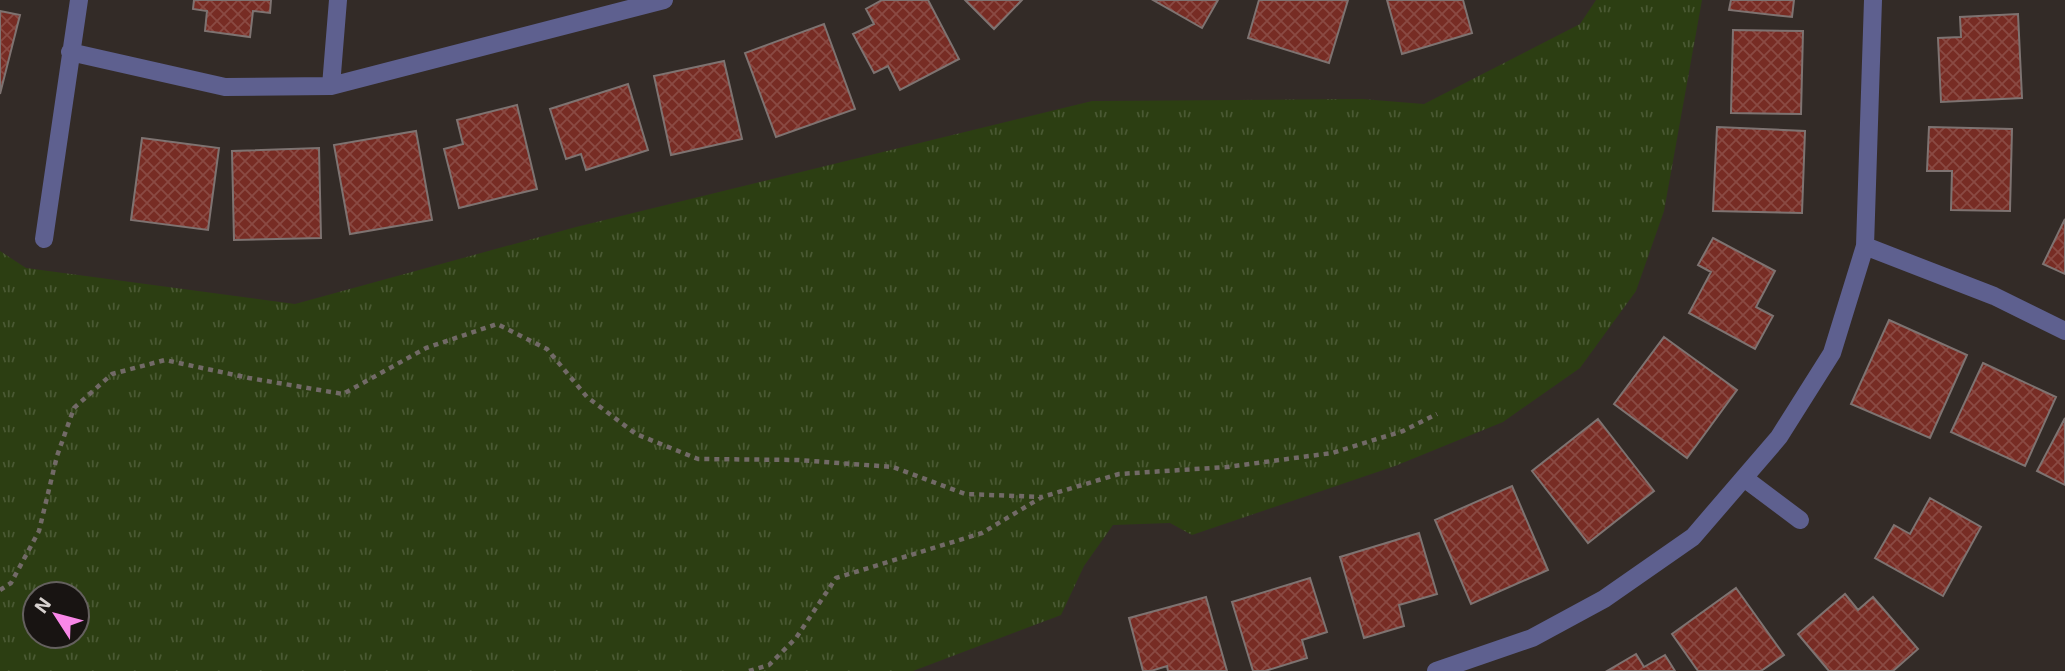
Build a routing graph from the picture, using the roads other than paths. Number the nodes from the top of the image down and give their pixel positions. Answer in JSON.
{"nodes":[{"id":1,"x":79,"y":0,"type":"edge"},
{"id":2,"x":338,"y":0,"type":"edge"},
{"id":3,"x":664,"y":0,"type":"edge"},
{"id":4,"x":1873,"y":0,"type":"edge"},
{"id":5,"x":70,"y":52,"type":"junction"},
{"id":6,"x":331,"y":86,"type":"junction"},
{"id":7,"x":44,"y":239,"type":"dead end"},
{"id":8,"x":1866,"y":246,"type":"junction"},
{"id":9,"x":2065,"y":331,"type":"edge"},
{"id":10,"x":1744,"y":478,"type":"junction"},
{"id":11,"x":1800,"y":520,"type":"dead end"},
{"id":12,"x":1436,"y":671,"type":"edge"}],
"edges":[{"from":1,"to":5,"type":"street"},
{"from":2,"to":6,"type":"street"},
{"from":3,"to":6,"type":"street"},
{"from":4,"to":8,"type":"street"},
{"from":5,"to":6,"type":"street"},
{"from":5,"to":7,"type":"street"},
{"from":8,"to":9,"type":"street"},
{"from":8,"to":10,"type":"street"},
{"from":10,"to":11,"type":"street"},
{"from":10,"to":12,"type":"street"}]}
